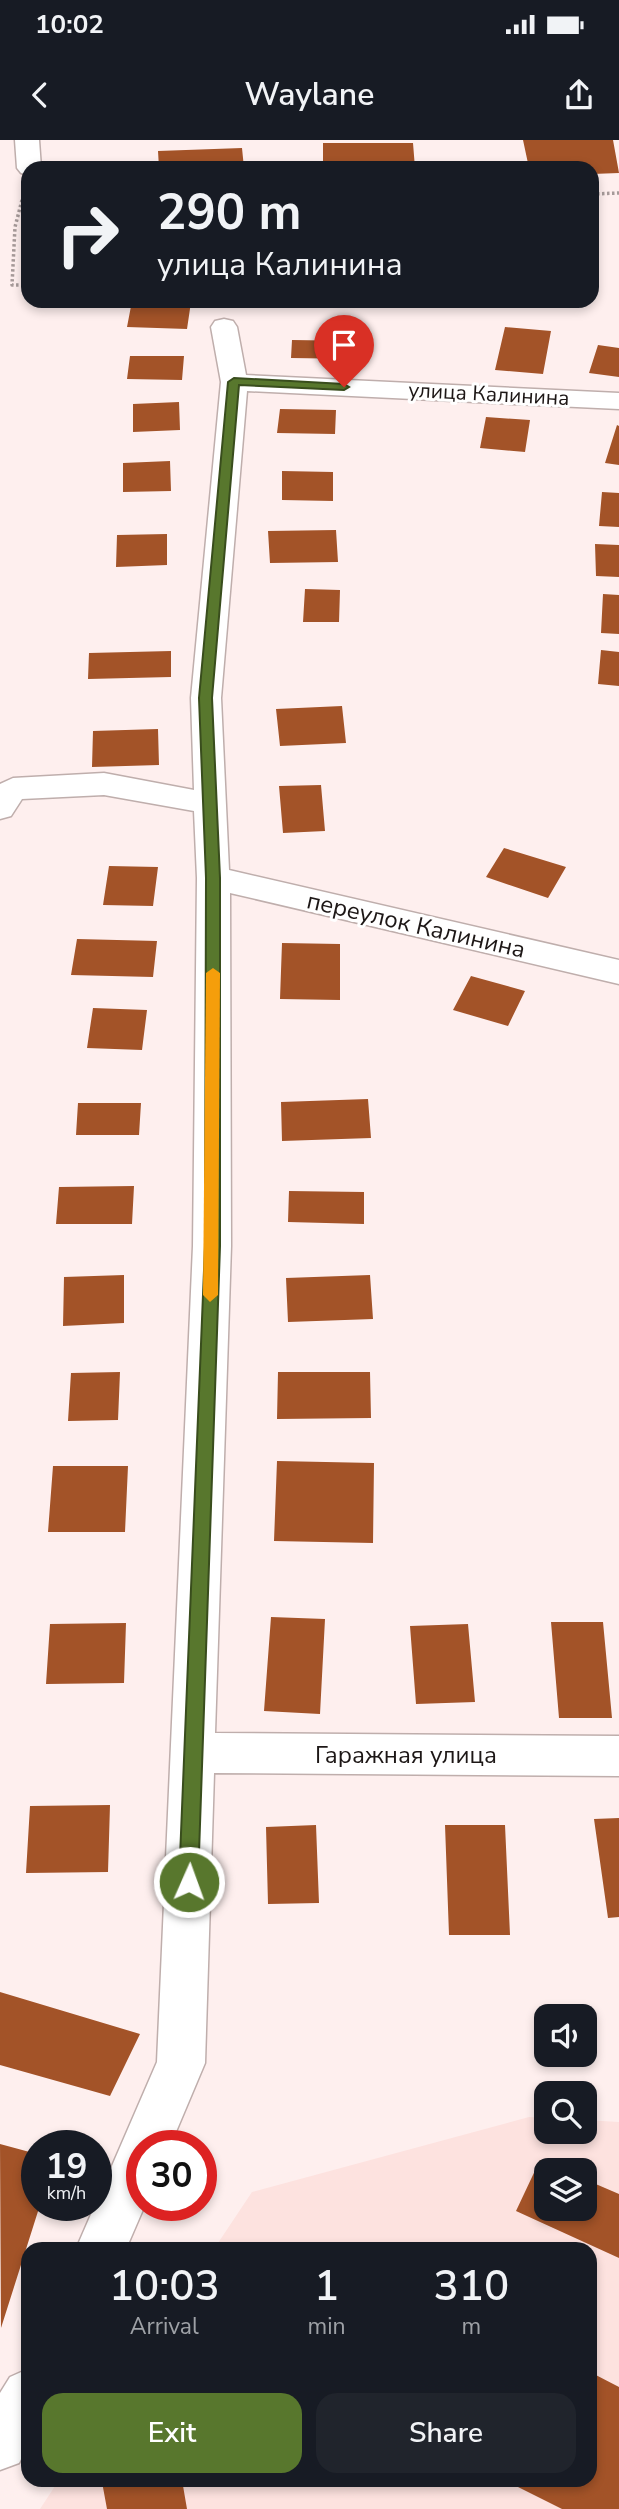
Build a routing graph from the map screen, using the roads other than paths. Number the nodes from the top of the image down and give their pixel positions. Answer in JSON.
{"nodes":[{"id":1,"x":27,"y":140,"type":"edge"},
{"id":2,"x":28,"y":161,"type":"edge"},
{"id":3,"x":224,"y":327,"type":"dead end"},
{"id":4,"x":234,"y":382,"type":"junction"},
{"id":5,"x":619,"y":401,"type":"edge"},
{"id":6,"x":209,"y":803,"type":"junction"},
{"id":7,"x":0,"y":808,"type":"edge"},
{"id":8,"x":213,"y":878,"type":"junction"},
{"id":9,"x":619,"y":972,"type":"edge"},
{"id":10,"x":194,"y":1753,"type":"junction"},
{"id":11,"x":619,"y":1756,"type":"edge"},
{"id":12,"x":152,"y":2130,"type":"edge"},
{"id":13,"x":126,"y":2191,"type":"edge"},
{"id":14,"x":104,"y":2242,"type":"edge"},
{"id":15,"x":21,"y":2407,"type":"edge"},
{"id":16,"x":0,"y":2444,"type":"edge"}],
"edges":[{"from":1,"to":2,"type":"street"},
{"from":3,"to":4,"type":"street"},
{"from":4,"to":5,"type":"street","name":"улица Калинина"},
{"from":4,"to":6,"type":"street"},
{"from":6,"to":7,"type":"street"},
{"from":6,"to":8,"type":"street"},
{"from":8,"to":9,"type":"street","name":"переулок Калинина"},
{"from":8,"to":10,"type":"street"},
{"from":10,"to":11,"type":"street","name":"Гаражная улица"},
{"from":10,"to":12,"type":"street"},
{"from":13,"to":14,"type":"street"},
{"from":15,"to":16,"type":"street"}]}
